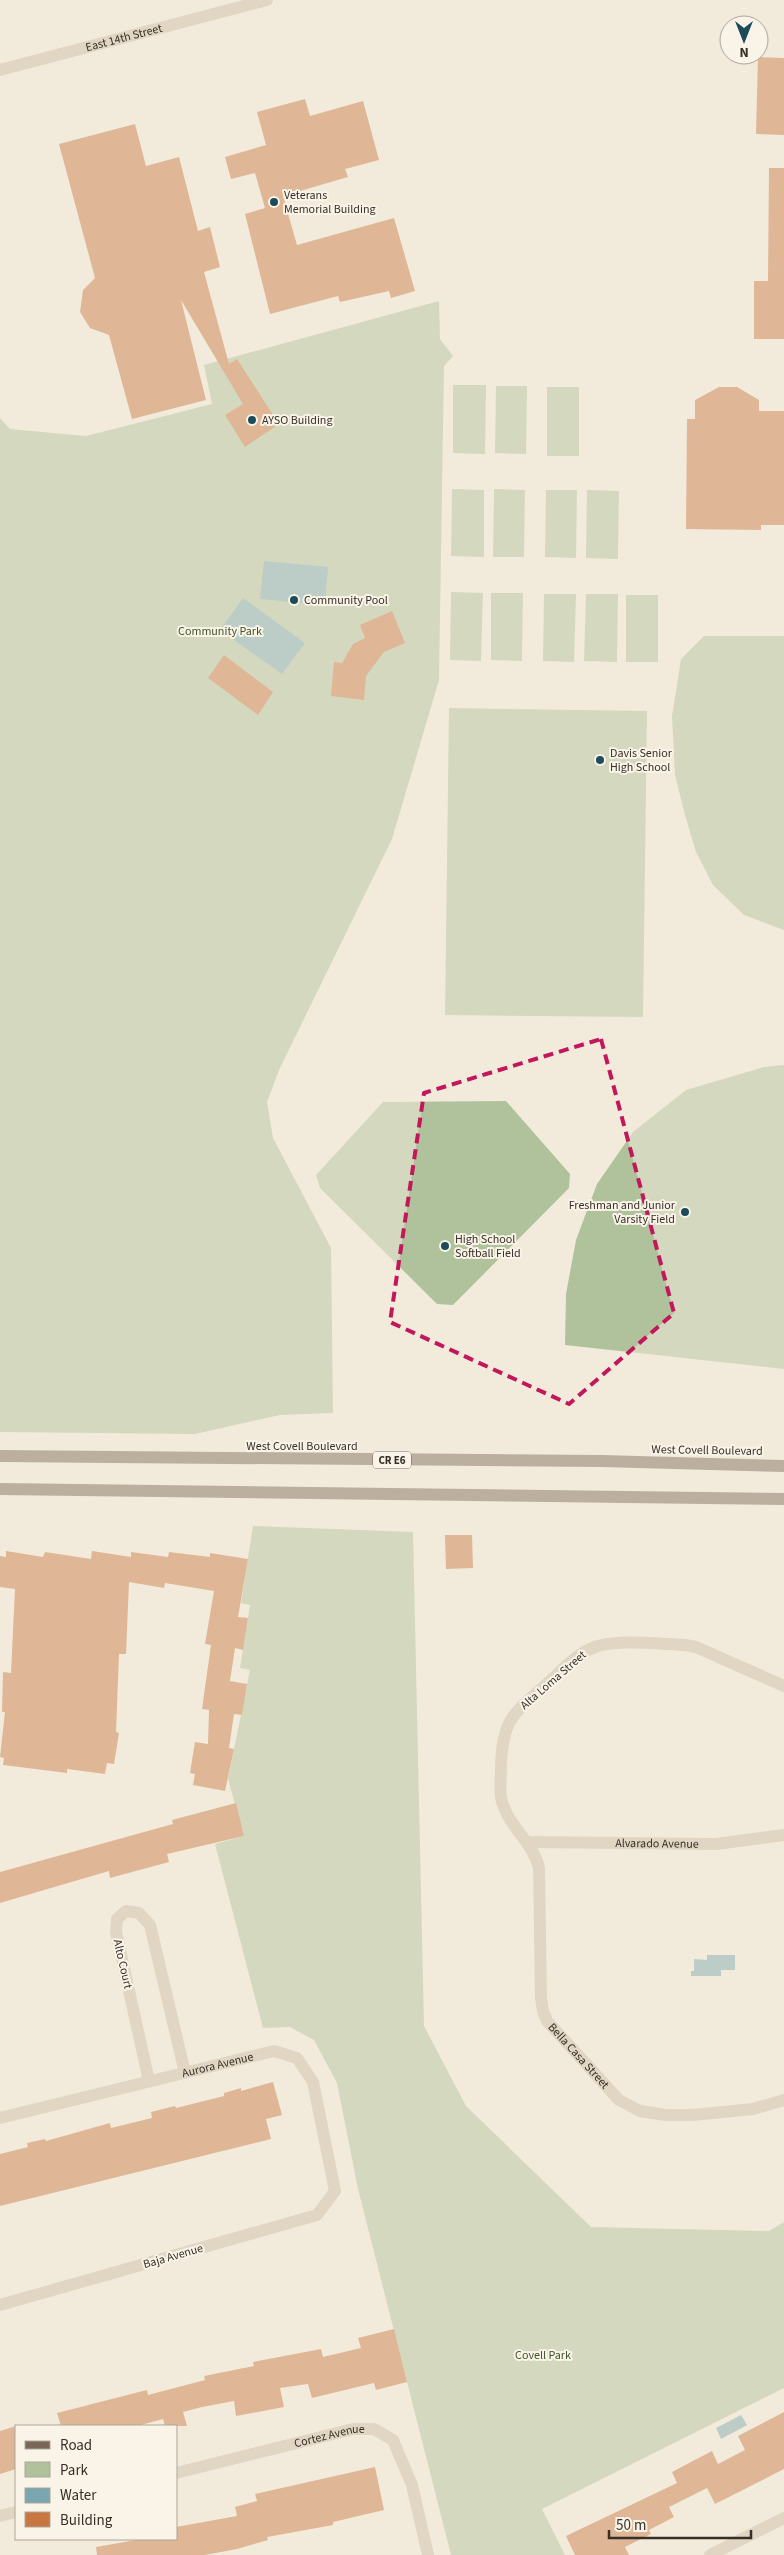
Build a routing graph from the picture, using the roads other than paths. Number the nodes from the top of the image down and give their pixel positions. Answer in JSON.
{"nodes":[{"id":1,"x":267,"y":0,"type":"edge"},
{"id":2,"x":246,"y":2,"type":"edge"},
{"id":3,"x":0,"y":70,"type":"edge"},
{"id":4,"x":0,"y":1456,"type":"edge"},
{"id":5,"x":784,"y":1466,"type":"edge"},
{"id":6,"x":0,"y":1489,"type":"edge"},
{"id":7,"x":784,"y":1499,"type":"edge"},
{"id":8,"x":784,"y":1686,"type":"edge"},
{"id":9,"x":784,"y":1835,"type":"edge"},
{"id":10,"x":528,"y":1842,"type":"junction"},
{"id":11,"x":185,"y":2073,"type":"junction"},
{"id":12,"x":149,"y":2081,"type":"junction"},
{"id":13,"x":784,"y":2100,"type":"edge"},
{"id":14,"x":0,"y":2118,"type":"edge"},
{"id":15,"x":335,"y":2191,"type":"joint"},
{"id":16,"x":0,"y":2305,"type":"edge"},
{"id":17,"x":178,"y":2473,"type":"edge"},
{"id":18,"x":15,"y":2512,"type":"edge"},
{"id":19,"x":0,"y":2516,"type":"edge"},
{"id":20,"x":784,"y":2518,"type":"edge"},
{"id":21,"x":428,"y":2555,"type":"edge"},
{"id":22,"x":710,"y":2555,"type":"edge"}],
"edges":[{"from":1,"to":2,"type":"street","name":"East 14th Street"},
{"from":2,"to":3,"type":"street","name":"East 14th Street"},
{"from":4,"to":5,"type":"main road","name":"West Covell Boulevard","number":"CR E6"},
{"from":6,"to":7,"type":"main road"},
{"from":8,"to":10,"type":"street","name":"Alta Loma Street"},
{"from":9,"to":10,"type":"street","name":"Alvarado Avenue"},
{"from":10,"to":13,"type":"street","name":"Bella Casa Street"},
{"from":11,"to":12,"type":"street","name":"Aurora Avenue"},
{"from":11,"to":12,"type":"street","name":"Alto Court"},
{"from":11,"to":15,"type":"street","name":"Aurora Avenue"},
{"from":12,"to":14,"type":"street","name":"Aurora Avenue"},
{"from":15,"to":16,"type":"street","name":"Baja Avenue"},
{"from":17,"to":21,"type":"street","name":"Cortez Avenue"},
{"from":18,"to":19,"type":"street"},
{"from":20,"to":22,"type":"street"}]}
